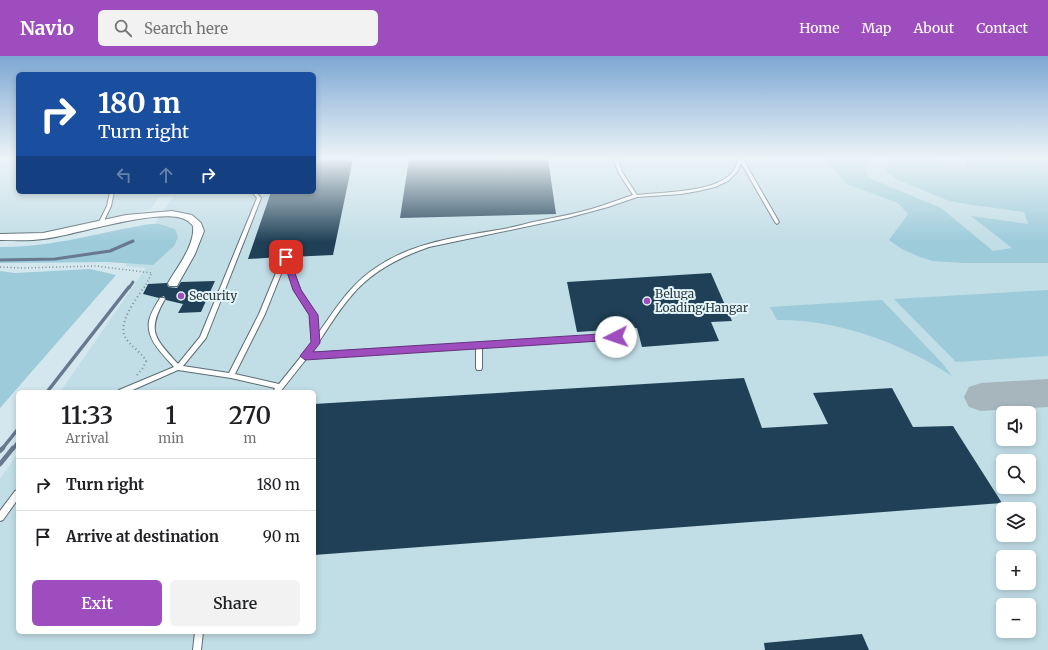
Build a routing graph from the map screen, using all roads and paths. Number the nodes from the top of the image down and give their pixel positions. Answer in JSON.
{"nodes":[{"id":1,"x":630,"y":187,"type":"edge"},
{"id":2,"x":709,"y":187,"type":"edge"},
{"id":3,"x":757,"y":187,"type":"edge"},
{"id":4,"x":112,"y":194,"type":"edge"},
{"id":5,"x":255,"y":194,"type":"edge"},
{"id":6,"x":636,"y":196,"type":"junction"},
{"id":7,"x":777,"y":222,"type":"dead end"},
{"id":8,"x":100,"y":224,"type":"junction"},
{"id":9,"x":0,"y":237,"type":"edge"},
{"id":10,"x":0,"y":267,"type":"edge"},
{"id":11,"x":173,"y":283,"type":"dead end"},
{"id":12,"x":162,"y":298,"type":"dead end"},
{"id":13,"x":616,"y":337,"type":"dead end"},
{"id":14,"x":315,"y":343,"type":"junction"},
{"id":15,"x":478,"y":346,"type":"junction"},
{"id":16,"x":305,"y":356,"type":"junction"},
{"id":17,"x":178,"y":368,"type":"junction"},
{"id":18,"x":479,"y":368,"type":"dead end"},
{"id":19,"x":231,"y":376,"type":"junction"},
{"id":20,"x":133,"y":377,"type":"dead end"},
{"id":21,"x":278,"y":389,"type":"edge"},
{"id":22,"x":126,"y":390,"type":"edge"},
{"id":23,"x":16,"y":495,"type":"edge"},
{"id":24,"x":0,"y":517,"type":"edge"},
{"id":25,"x":199,"y":634,"type":"edge"},
{"id":26,"x":197,"y":650,"type":"edge"}],
"edges":[{"from":1,"to":6,"type":"lane"},
{"from":2,"to":6,"type":"lane"},
{"from":3,"to":7,"type":"lane"},
{"from":4,"to":8,"type":"lane"},
{"from":5,"to":17,"type":"lane"},
{"from":6,"to":14,"type":"lane"},
{"from":8,"to":9,"type":"street"},
{"from":8,"to":11,"type":"street"},
{"from":10,"to":20,"type":"path"},
{"from":12,"to":17,"type":"lane"},
{"from":13,"to":15,"type":"lane"},
{"from":14,"to":16,"type":"lane"},
{"from":14,"to":19,"type":"lane"},
{"from":15,"to":16,"type":"lane"},
{"from":15,"to":18,"type":"lane"},
{"from":16,"to":21,"type":"lane"},
{"from":17,"to":19,"type":"lane"},
{"from":17,"to":22,"type":"lane"},
{"from":19,"to":21,"type":"lane"},
{"from":23,"to":24,"type":"lane"},
{"from":25,"to":26,"type":"lane"}]}
